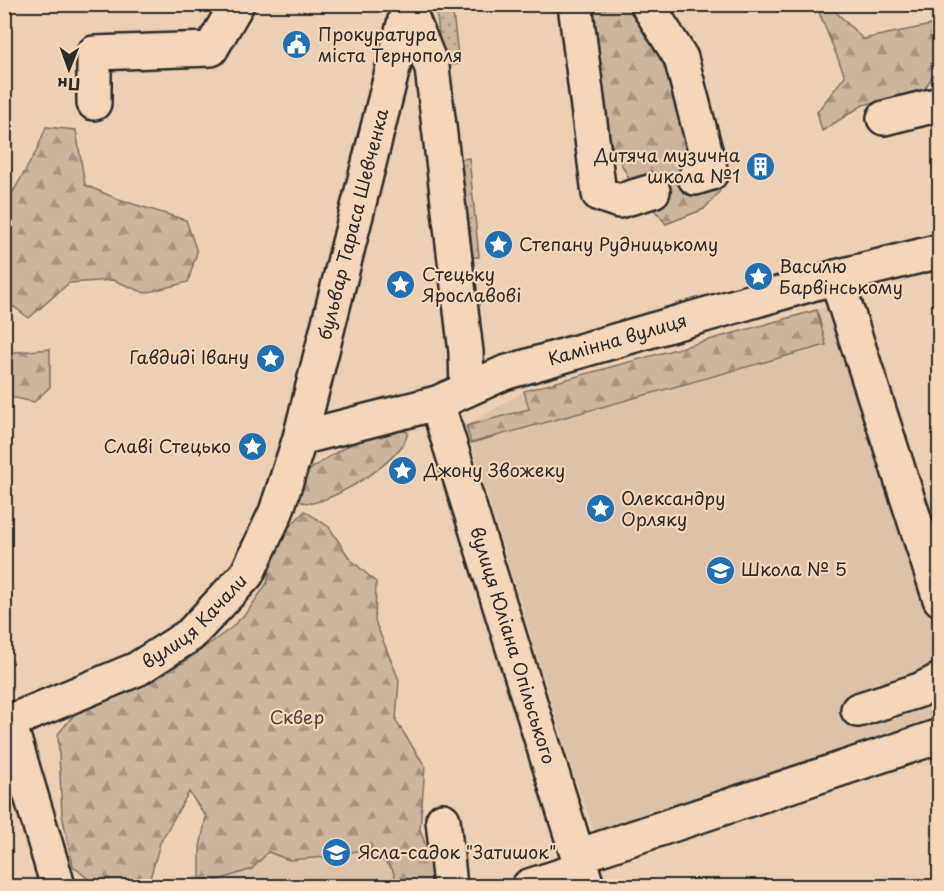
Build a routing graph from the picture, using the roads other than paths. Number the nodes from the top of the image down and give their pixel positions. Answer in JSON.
{"nodes":[{"id":1,"x":237,"y":4,"type":"edge"},
{"id":2,"x":575,"y":4,"type":"edge"},
{"id":3,"x":647,"y":4,"type":"edge"},
{"id":4,"x":402,"y":7,"type":"edge"},
{"id":5,"x":94,"y":103,"type":"dead end"},
{"id":6,"x":939,"y":104,"type":"edge"},
{"id":7,"x":884,"y":118,"type":"dead end"},
{"id":8,"x":695,"y":178,"type":"dead end"},
{"id":9,"x":653,"y":191,"type":"dead end"},
{"id":10,"x":939,"y":251,"type":"edge"},
{"id":11,"x":836,"y":277,"type":"junction"},
{"id":12,"x":467,"y":388,"type":"junction"},
{"id":13,"x":437,"y":403,"type":"junction"},
{"id":14,"x":300,"y":438,"type":"junction"},
{"id":15,"x":939,"y":599,"type":"edge"},
{"id":16,"x":939,"y":680,"type":"edge"},
{"id":17,"x":858,"y":710,"type":"dead end"},
{"id":18,"x":7,"y":723,"type":"edge"},
{"id":19,"x":939,"y":736,"type":"edge"},
{"id":20,"x":443,"y":820,"type":"dead end"},
{"id":21,"x":582,"y":871,"type":"edge"},
{"id":22,"x":58,"y":886,"type":"edge"},
{"id":23,"x":450,"y":886,"type":"edge"},
{"id":24,"x":528,"y":886,"type":"edge"}],
"edges":[{"from":1,"to":5,"type":"street"},
{"from":2,"to":9,"type":"street"},
{"from":3,"to":8,"type":"street"},
{"from":4,"to":12,"type":"street","name":"бульвар Тараса Шевченка"},
{"from":4,"to":14,"type":"street","name":"бульвар Тараса Шевченка"},
{"from":6,"to":7,"type":"street"},
{"from":10,"to":11,"type":"street","name":"Камінна вулиця"},
{"from":11,"to":12,"type":"street","name":"Камінна вулиця"},
{"from":11,"to":15,"type":"street"},
{"from":12,"to":13,"type":"street","name":"Камінна вулиця"},
{"from":13,"to":14,"type":"street","name":"Камінна вулиця"},
{"from":13,"to":21,"type":"street","name":"вулиця Юліана Опільського"},
{"from":14,"to":18,"type":"street","name":"вулиця Качали"},
{"from":16,"to":17,"type":"street"},
{"from":18,"to":22,"type":"street"},
{"from":19,"to":21,"type":"street"},
{"from":20,"to":23,"type":"street"},
{"from":21,"to":24,"type":"street"}]}
